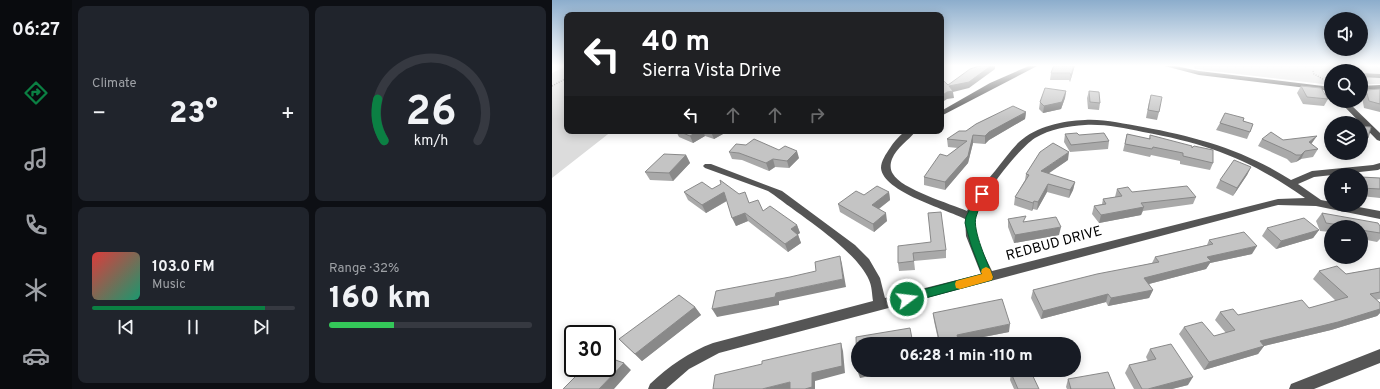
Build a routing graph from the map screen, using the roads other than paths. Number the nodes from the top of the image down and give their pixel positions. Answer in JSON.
{"nodes":[{"id":1,"x":997,"y":83,"type":"edge"},
{"id":2,"x":1294,"y":83,"type":"edge"},
{"id":3,"x":1324,"y":86,"type":"edge"},
{"id":4,"x":1380,"y":87,"type":"edge"},
{"id":5,"x":1368,"y":88,"type":"edge"},
{"id":6,"x":1350,"y":108,"type":"edge"},
{"id":7,"x":944,"y":112,"type":"edge"},
{"id":8,"x":909,"y":134,"type":"edge"},
{"id":9,"x":1380,"y":138,"type":"edge"},
{"id":10,"x":708,"y":166,"type":"dead end"},
{"id":11,"x":1378,"y":168,"type":"edge"},
{"id":12,"x":1291,"y":184,"type":"junction"},
{"id":13,"x":1319,"y":204,"type":"junction"},
{"id":14,"x":1380,"y":215,"type":"edge"},
{"id":15,"x":971,"y":217,"type":"junction"},
{"id":16,"x":988,"y":277,"type":"junction"},
{"id":17,"x":880,"y":306,"type":"junction"},
{"id":18,"x":1380,"y":356,"type":"edge"},
{"id":19,"x":655,"y":389,"type":"edge"},
{"id":20,"x":1296,"y":389,"type":"edge"}],
"edges":[{"from":1,"to":7,"type":"street"},
{"from":2,"to":3,"type":"street"},
{"from":4,"to":5,"type":"street"},
{"from":6,"to":9,"type":"street"},
{"from":8,"to":15,"type":"street"},
{"from":10,"to":17,"type":"street"},
{"from":11,"to":12,"type":"street"},
{"from":12,"to":13,"type":"street"},
{"from":12,"to":15,"type":"street"},
{"from":13,"to":14,"type":"street","name":"REDBUD DRIVE"},
{"from":13,"to":16,"type":"street","name":"REDBUD DRIVE"},
{"from":15,"to":16,"type":"street"},
{"from":16,"to":17,"type":"street","name":"REDBUD DRIVE"},
{"from":17,"to":19,"type":"street","name":"REDBUD DRIVE"},
{"from":18,"to":20,"type":"street"}]}
